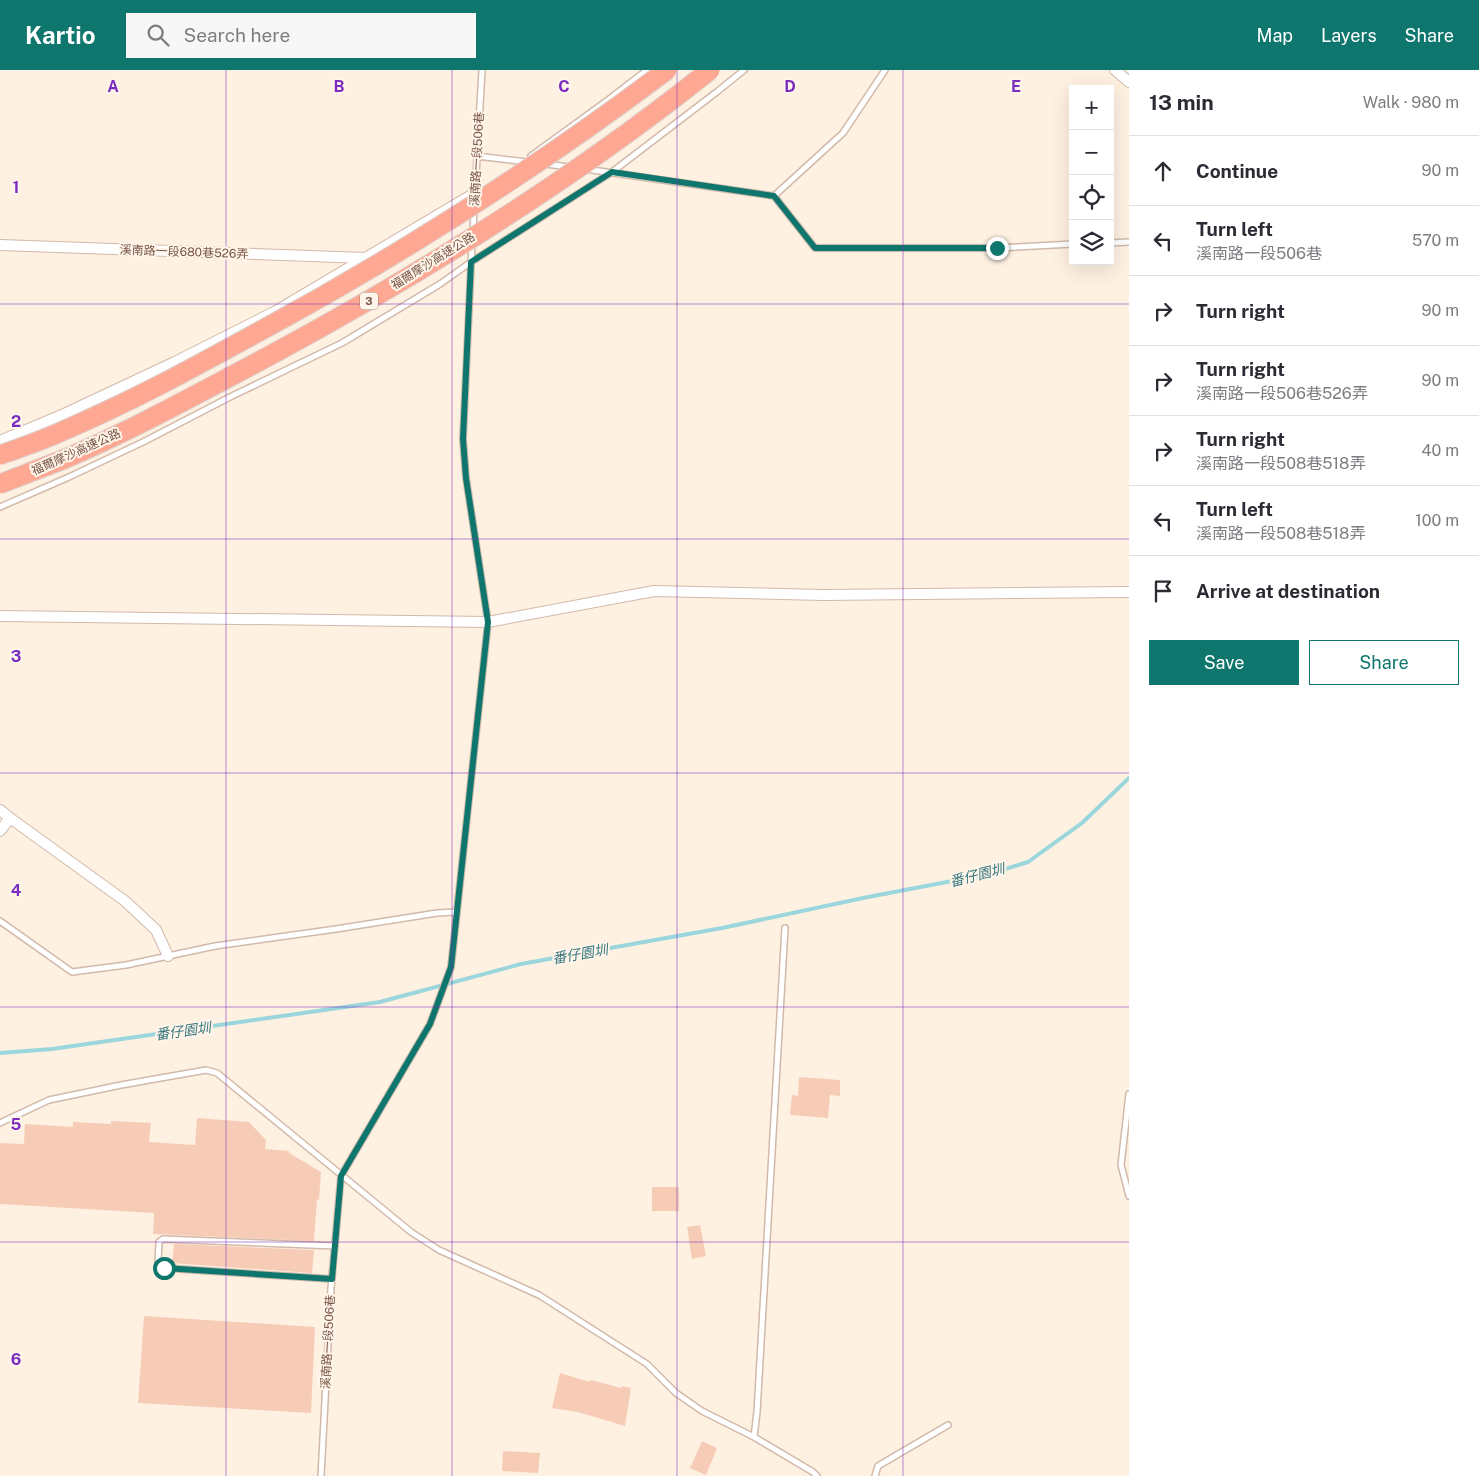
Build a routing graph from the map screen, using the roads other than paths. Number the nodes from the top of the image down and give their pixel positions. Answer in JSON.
{"nodes":[{"id":1,"x":482,"y":70,"type":"edge"},
{"id":2,"x":647,"y":70,"type":"edge"},
{"id":3,"x":667,"y":70,"type":"edge"},
{"id":4,"x":710,"y":70,"type":"edge"},
{"id":5,"x":744,"y":70,"type":"edge"},
{"id":6,"x":885,"y":70,"type":"edge"},
{"id":7,"x":1115,"y":70,"type":"edge"},
{"id":8,"x":1129,"y":82,"type":"edge"},
{"id":9,"x":477,"y":156,"type":"junction"},
{"id":10,"x":523,"y":162,"type":"junction"},
{"id":11,"x":515,"y":167,"type":"dead end"},
{"id":12,"x":612,"y":172,"type":"junction"},
{"id":13,"x":479,"y":191,"type":"junction"},
{"id":14,"x":774,"y":196,"type":"junction"},
{"id":15,"x":1129,"y":242,"type":"edge"},
{"id":16,"x":1114,"y":243,"type":"edge"},
{"id":17,"x":1069,"y":244,"type":"edge"},
{"id":18,"x":0,"y":245,"type":"edge"},
{"id":19,"x":367,"y":258,"type":"junction"},
{"id":20,"x":471,"y":262,"type":"junction"},
{"id":21,"x":0,"y":441,"type":"edge"},
{"id":22,"x":0,"y":455,"type":"edge"},
{"id":23,"x":0,"y":484,"type":"edge"},
{"id":24,"x":0,"y":506,"type":"edge"},
{"id":25,"x":1129,"y":592,"type":"edge"},
{"id":26,"x":0,"y":616,"type":"edge"},
{"id":27,"x":488,"y":622,"type":"junction"},
{"id":28,"x":0,"y":810,"type":"edge"},
{"id":29,"x":10,"y":818,"type":"junction"},
{"id":30,"x":0,"y":831,"type":"edge"},
{"id":31,"x":457,"y":912,"type":"junction"},
{"id":32,"x":0,"y":921,"type":"edge"},
{"id":33,"x":785,"y":928,"type":"dead end"},
{"id":34,"x":168,"y":956,"type":"junction"},
{"id":35,"x":1129,"y":1094,"type":"edge"},
{"id":36,"x":0,"y":1123,"type":"edge"},
{"id":37,"x":341,"y":1176,"type":"junction"},
{"id":38,"x":1129,"y":1196,"type":"edge"},
{"id":39,"x":335,"y":1246,"type":"junction"},
{"id":40,"x":332,"y":1279,"type":"junction"},
{"id":41,"x":948,"y":1424,"type":"dead end"},
{"id":42,"x":754,"y":1437,"type":"junction"},
{"id":43,"x":320,"y":1476,"type":"edge"},
{"id":44,"x":817,"y":1476,"type":"edge"},
{"id":45,"x":876,"y":1476,"type":"edge"}],
"edges":[{"from":1,"to":9,"type":"lane","name":"溪南路一段506巷"},
{"from":2,"to":10,"type":"lane"},
{"from":3,"to":22,"type":"highway","name":"福爾摩沙高速公路","number":"3","bridge":true},
{"from":4,"to":23,"type":"highway","name":"福爾摩沙高速公路","number":"3","bridge":true},
{"from":5,"to":12,"type":"lane"},
{"from":6,"to":14,"type":"lane"},
{"from":7,"to":8,"type":"street"},
{"from":9,"to":10,"type":"lane"},
{"from":9,"to":13,"type":"lane","name":"溪南路一段506巷"},
{"from":10,"to":11,"type":"lane"},
{"from":10,"to":12,"type":"lane"},
{"from":12,"to":14,"type":"lane"},
{"from":12,"to":20,"type":"lane"},
{"from":13,"to":19,"type":"street"},
{"from":13,"to":20,"type":"lane","name":"溪南路一段506巷"},
{"from":14,"to":17,"type":"lane"},
{"from":15,"to":16,"type":"lane"},
{"from":18,"to":19,"type":"street","name":"溪南路一段680巷526弄"},
{"from":19,"to":21,"type":"street"},
{"from":20,"to":24,"type":"lane"},
{"from":20,"to":27,"type":"lane","name":"溪南路一段506巷"},
{"from":25,"to":27,"type":"street"},
{"from":26,"to":27,"type":"street"},
{"from":27,"to":31,"type":"lane","name":"溪南路一段506巷"},
{"from":28,"to":29,"type":"street"},
{"from":29,"to":30,"type":"street"},
{"from":29,"to":34,"type":"street"},
{"from":31,"to":34,"type":"lane"},
{"from":31,"to":37,"type":"lane","name":"溪南路一段506巷"},
{"from":32,"to":34,"type":"lane"},
{"from":33,"to":42,"type":"lane"},
{"from":35,"to":38,"type":"lane"},
{"from":36,"to":37,"type":"lane"},
{"from":37,"to":39,"type":"lane","name":"溪南路一段506巷"},
{"from":37,"to":42,"type":"lane"},
{"from":39,"to":40,"type":"lane","name":"溪南路一段506巷"},
{"from":39,"to":40,"type":"lane"},
{"from":40,"to":43,"type":"lane","name":"溪南路一段506巷"},
{"from":41,"to":45,"type":"lane"},
{"from":42,"to":44,"type":"lane"}]}
